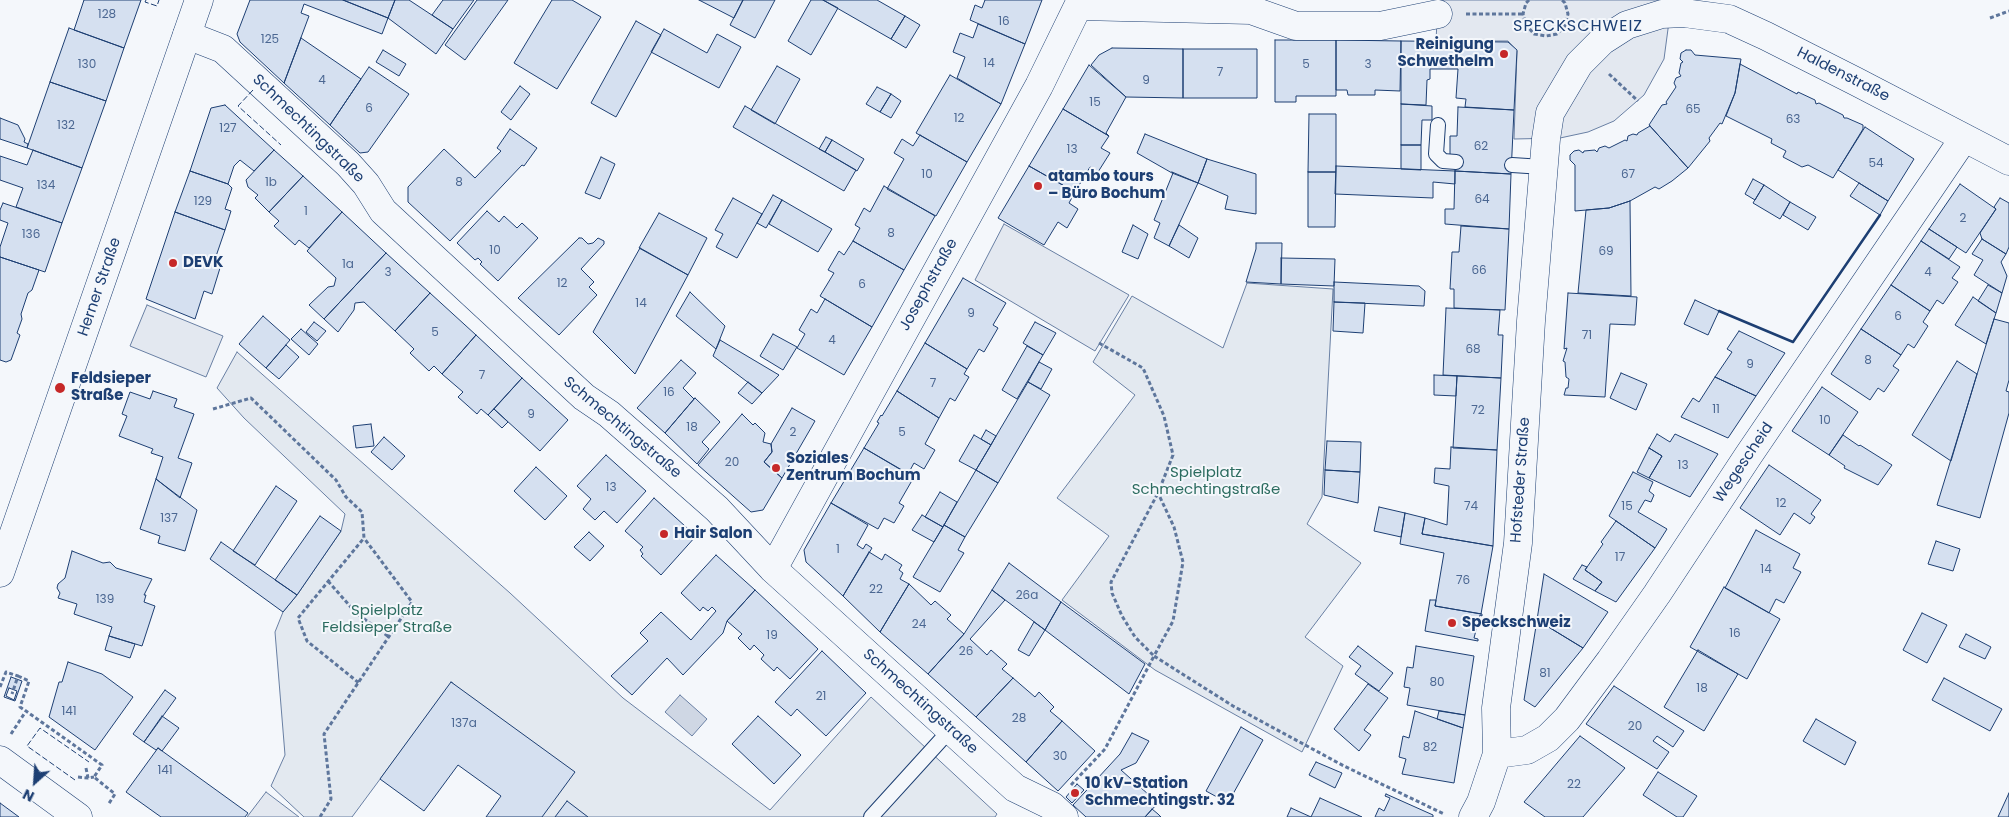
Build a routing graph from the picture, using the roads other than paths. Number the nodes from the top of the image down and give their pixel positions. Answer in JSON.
{"nodes":[{"id":1,"x":199,"y":0,"type":"edge"},
{"id":2,"x":1080,"y":3,"type":"edge"},
{"id":3,"x":1438,"y":14,"type":"road end"},
{"id":4,"x":187,"y":35,"type":"junction"},
{"id":5,"x":1438,"y":125,"type":"dead end"},
{"id":6,"x":1964,"y":138,"type":"junction"},
{"id":7,"x":1546,"y":139,"type":"joint"},
{"id":8,"x":2009,"y":161,"type":"edge"},
{"id":9,"x":1456,"y":162,"type":"dead end"},
{"id":10,"x":1512,"y":165,"type":"dead end"},
{"id":11,"x":1543,"y":167,"type":"junction"},
{"id":12,"x":773,"y":569,"type":"junction"},
{"id":13,"x":0,"y":573,"type":"edge"},
{"id":14,"x":950,"y":730,"type":"junction"},
{"id":15,"x":1497,"y":754,"type":"junction"},
{"id":16,"x":0,"y":760,"type":"edge"},
{"id":17,"x":1058,"y":812,"type":"edge"},
{"id":18,"x":78,"y":817,"type":"edge"},
{"id":19,"x":871,"y":817,"type":"edge"},
{"id":20,"x":1474,"y":817,"type":"edge"}],
"edges":[{"from":1,"to":4,"type":"street","name":"Herner Straße"},
{"from":2,"to":3,"type":"street"},
{"from":2,"to":12,"type":"street","name":"Josephstraße"},
{"from":4,"to":12,"type":"street","name":"Schmechtingstraße"},
{"from":4,"to":13,"type":"street","name":"Herner Straße"},
{"from":5,"to":9,"type":"lane"},
{"from":6,"to":7,"type":"street","name":"Haldenstraße"},
{"from":6,"to":8,"type":"street","name":"Haldenstraße"},
{"from":6,"to":15,"type":"street","name":"Wegescheid"},
{"from":7,"to":11,"type":"street","name":"Hofsteder Straße"},
{"from":10,"to":11,"type":"lane"},
{"from":11,"to":15,"type":"street","name":"Hofsteder Straße"},
{"from":12,"to":14,"type":"street","name":"Schmechtingstraße"},
{"from":14,"to":17,"type":"street","name":"Schmechtingstraße"},
{"from":14,"to":19,"type":"lane"},
{"from":15,"to":20,"type":"street","name":"Hofsteder Straße"},
{"from":16,"to":18,"type":"street"}]}
